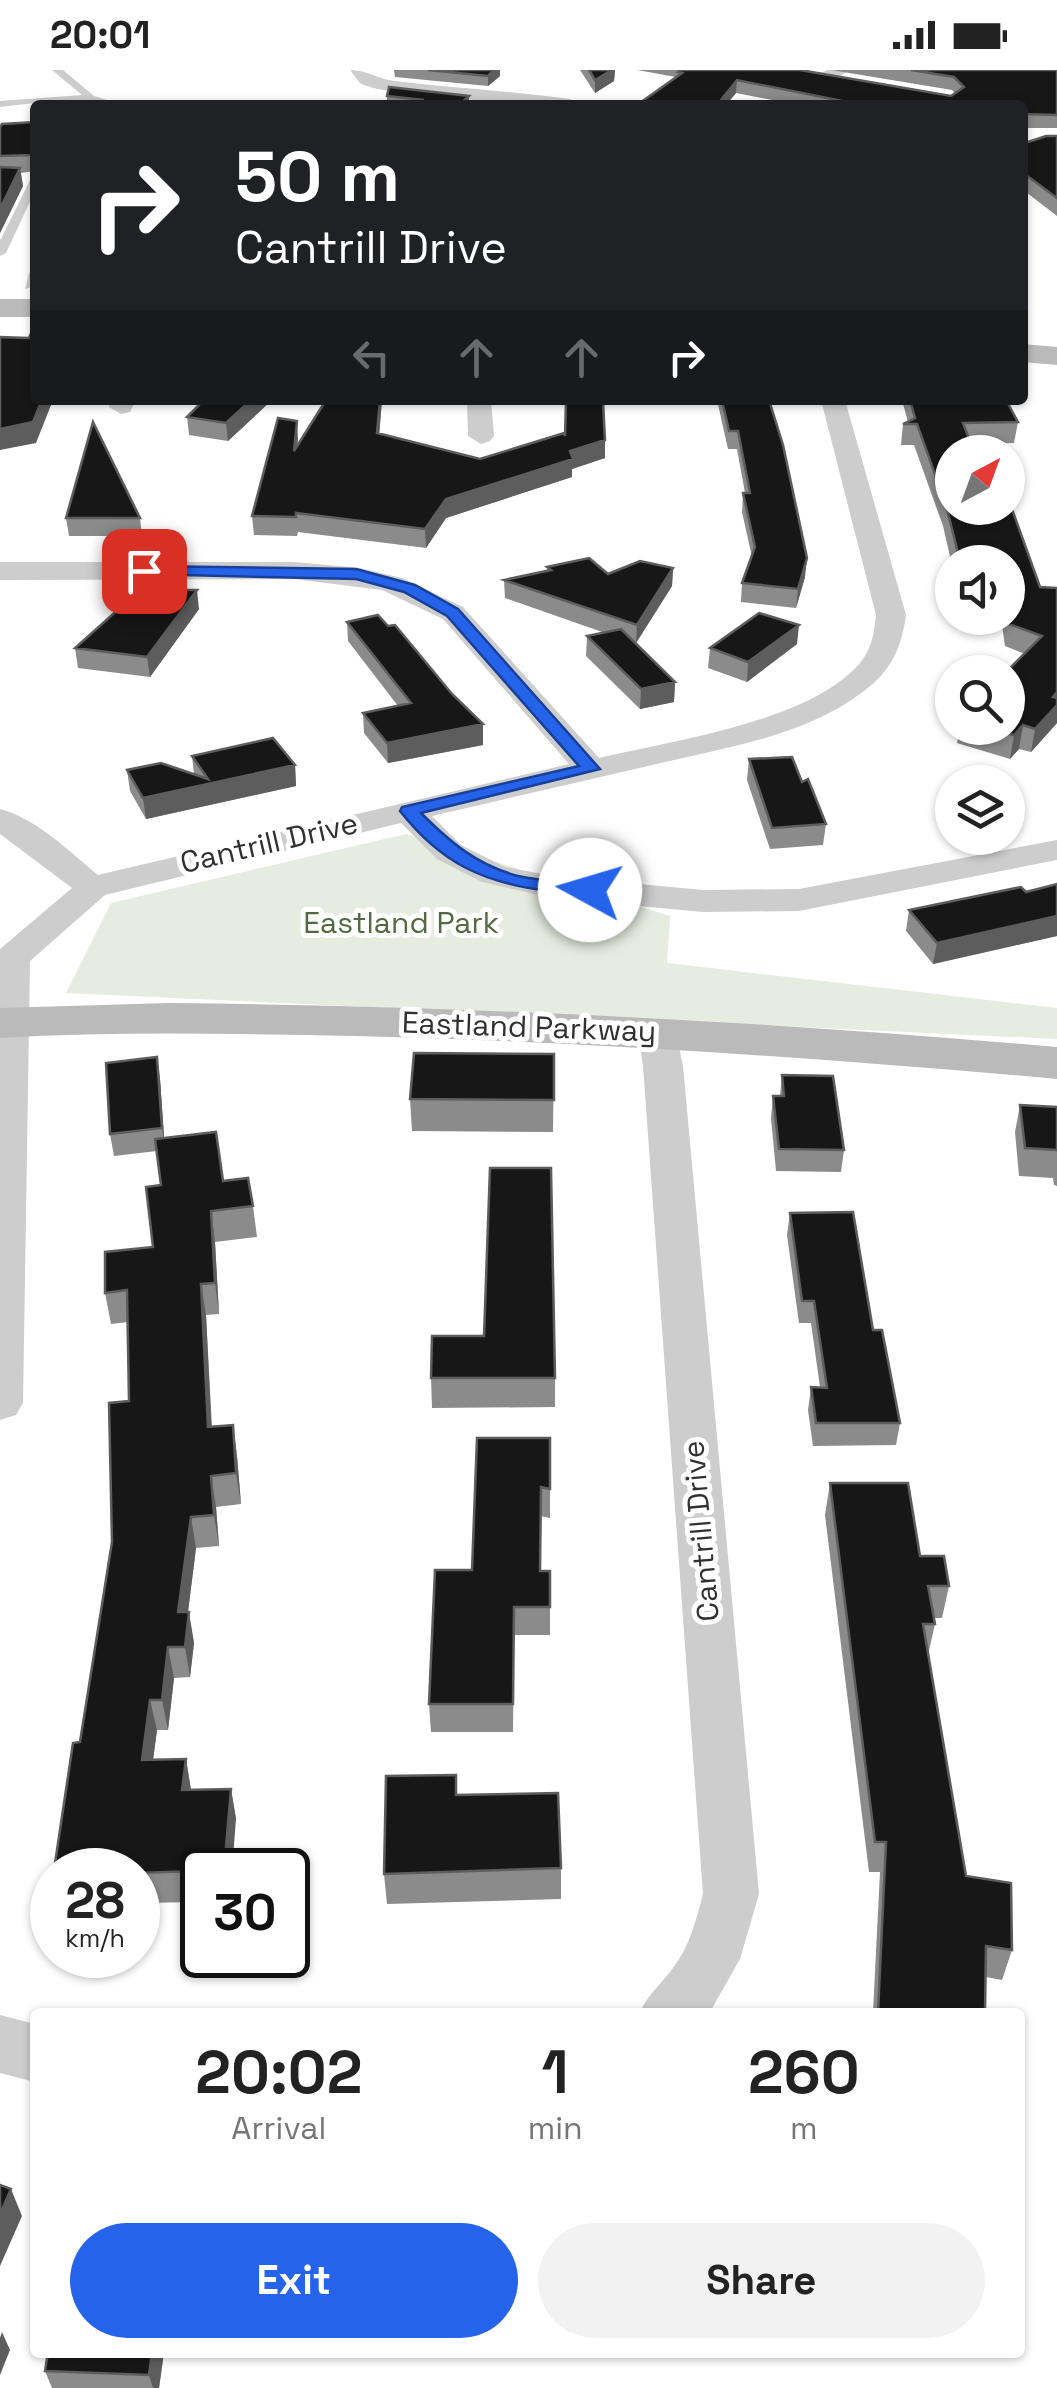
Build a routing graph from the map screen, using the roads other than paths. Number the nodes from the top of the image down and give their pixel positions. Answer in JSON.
{"nodes":[{"id":1,"x":57,"y":70,"type":"edge"},
{"id":2,"x":359,"y":70,"type":"edge"},
{"id":3,"x":824,"y":74,"type":"edge"},
{"id":4,"x":860,"y":84,"type":"edge"},
{"id":5,"x":89,"y":96,"type":"junction"},
{"id":6,"x":102,"y":100,"type":"edge"},
{"id":7,"x":534,"y":100,"type":"edge"},
{"id":8,"x":0,"y":104,"type":"edge"},
{"id":9,"x":18,"y":179,"type":"edge"},
{"id":10,"x":30,"y":179,"type":"edge"},
{"id":11,"x":30,"y":186,"type":"edge"},
{"id":12,"x":1,"y":250,"type":"edge"},
{"id":13,"x":30,"y":298,"type":"edge"},
{"id":14,"x":0,"y":308,"type":"edge"},
{"id":15,"x":1028,"y":354,"type":"edge"},
{"id":16,"x":1057,"y":356,"type":"edge"},
{"id":17,"x":479,"y":405,"type":"edge"},
{"id":18,"x":834,"y":405,"type":"edge"},
{"id":19,"x":481,"y":436,"type":"dead end"},
{"id":20,"x":0,"y":571,"type":"edge"},
{"id":21,"x":591,"y":769,"type":"junction"},
{"id":22,"x":408,"y":811,"type":"junction"},
{"id":23,"x":0,"y":820,"type":"edge"},
{"id":24,"x":1057,"y":850,"type":"edge"},
{"id":25,"x":93,"y":888,"type":"junction"},
{"id":26,"x":4,"y":1023,"type":"edge"},
{"id":27,"x":657,"y":1032,"type":"junction"},
{"id":28,"x":1057,"y":1063,"type":"edge"},
{"id":29,"x":0,"y":1404,"type":"edge"},
{"id":30,"x":674,"y":2008,"type":"edge"},
{"id":31,"x":0,"y":2044,"type":"edge"},
{"id":32,"x":30,"y":2052,"type":"edge"}],
"edges":[{"from":1,"to":5,"type":"lane"},
{"from":2,"to":7,"type":"street"},
{"from":3,"to":4,"type":"street"},
{"from":5,"to":6,"type":"lane"},
{"from":5,"to":8,"type":"lane"},
{"from":9,"to":10,"type":"lane"},
{"from":11,"to":12,"type":"lane"},
{"from":13,"to":14,"type":"street"},
{"from":15,"to":16,"type":"street"},
{"from":17,"to":19,"type":"street"},
{"from":18,"to":21,"type":"street","name":"Cantrill Drive"},
{"from":20,"to":21,"type":"street"},
{"from":21,"to":22,"type":"street","name":"Cantrill Drive"},
{"from":22,"to":24,"type":"street"},
{"from":22,"to":25,"type":"street","name":"Cantrill Drive"},
{"from":23,"to":25,"type":"street"},
{"from":25,"to":26,"type":"street","name":"Cantrill Drive"},
{"from":26,"to":27,"type":"street","name":"Eastland Parkway"},
{"from":26,"to":29,"type":"street","name":"Cantrill Drive"},
{"from":27,"to":28,"type":"street","name":"Eastland Parkway"},
{"from":27,"to":30,"type":"street","name":"Cantrill Drive"},
{"from":31,"to":32,"type":"street"}]}
